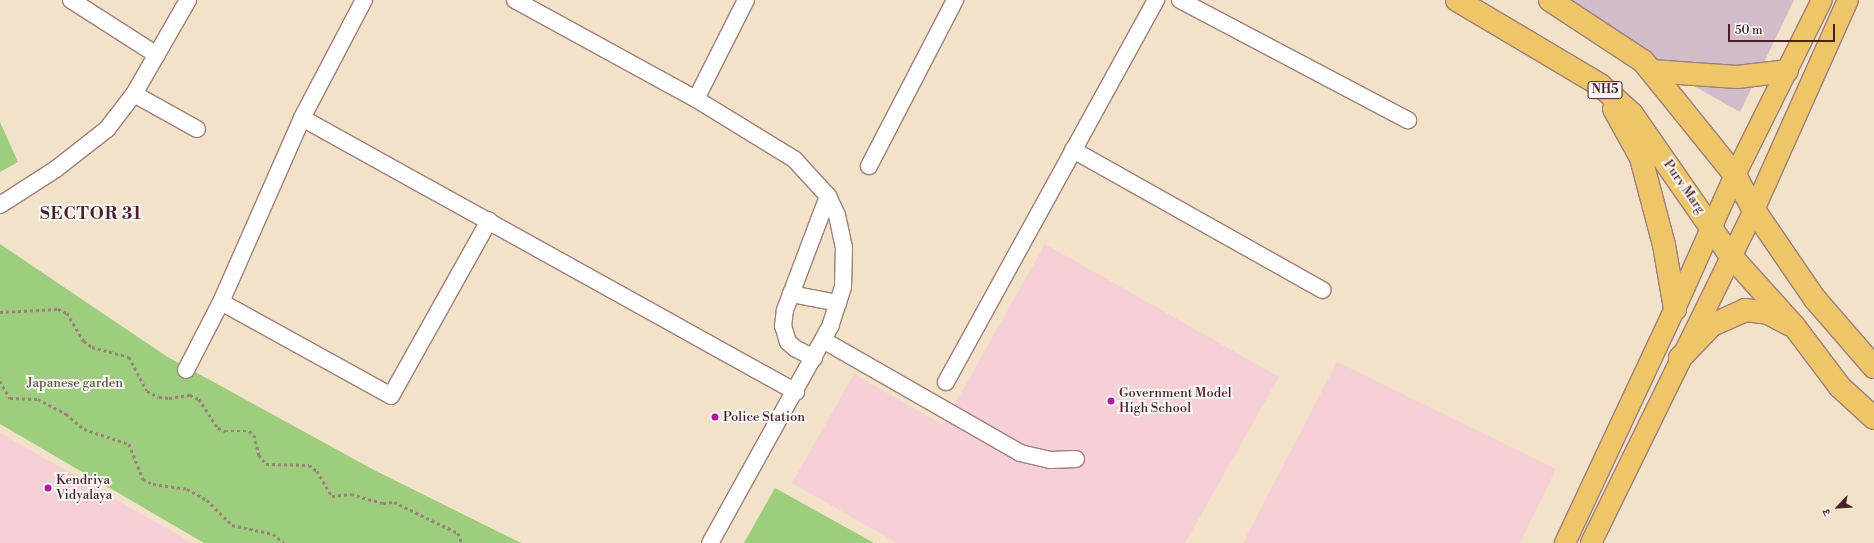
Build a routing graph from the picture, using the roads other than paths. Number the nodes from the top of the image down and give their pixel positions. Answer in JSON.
{"nodes":[{"id":1,"x":71,"y":0,"type":"edge"},
{"id":2,"x":188,"y":0,"type":"edge"},
{"id":3,"x":364,"y":0,"type":"edge"},
{"id":4,"x":515,"y":0,"type":"edge"},
{"id":5,"x":746,"y":0,"type":"edge"},
{"id":6,"x":954,"y":0,"type":"edge"},
{"id":7,"x":1156,"y":0,"type":"edge"},
{"id":8,"x":1180,"y":0,"type":"edge"},
{"id":9,"x":1457,"y":0,"type":"edge"},
{"id":10,"x":1550,"y":0,"type":"edge"},
{"id":11,"x":1822,"y":0,"type":"edge"},
{"id":12,"x":1848,"y":0,"type":"edge"},
{"id":13,"x":157,"y":55,"type":"junction"},
{"id":14,"x":1651,"y":71,"type":"junction"},
{"id":15,"x":1787,"y":71,"type":"junction"},
{"id":16,"x":1600,"y":85,"type":"junction"},
{"id":17,"x":134,"y":94,"type":"junction"},
{"id":18,"x":696,"y":99,"type":"junction"},
{"id":19,"x":302,"y":118,"type":"junction"},
{"id":20,"x":1408,"y":120,"type":"dead end"},
{"id":21,"x":197,"y":129,"type":"dead end"},
{"id":22,"x":1073,"y":150,"type":"junction"},
{"id":23,"x":870,"y":166,"type":"dead end"},
{"id":24,"x":1734,"y":175,"type":"junction"},
{"id":25,"x":828,"y":196,"type":"junction"},
{"id":26,"x":0,"y":205,"type":"edge"},
{"id":27,"x":1754,"y":210,"type":"junction"},
{"id":28,"x":488,"y":221,"type":"junction"},
{"id":29,"x":1712,"y":226,"type":"junction"},
{"id":30,"x":1730,"y":254,"type":"junction"},
{"id":31,"x":1322,"y":290,"type":"dead end"},
{"id":32,"x":791,"y":294,"type":"junction"},
{"id":33,"x":221,"y":302,"type":"junction"},
{"id":34,"x":838,"y":303,"type":"junction"},
{"id":35,"x":1675,"y":309,"type":"junction"},
{"id":36,"x":1794,"y":326,"type":"junction"},
{"id":37,"x":823,"y":340,"type":"junction"},
{"id":38,"x":814,"y":358,"type":"junction"},
{"id":39,"x":1680,"y":358,"type":"junction"},
{"id":40,"x":1874,"y":367,"type":"edge"},
{"id":41,"x":186,"y":370,"type":"dead end"},
{"id":42,"x":946,"y":382,"type":"dead end"},
{"id":43,"x":796,"y":392,"type":"junction"},
{"id":44,"x":1874,"y":418,"type":"edge"},
{"id":45,"x":1076,"y":459,"type":"dead end"},
{"id":46,"x":710,"y":543,"type":"edge"},
{"id":47,"x":1565,"y":543,"type":"edge"},
{"id":48,"x":1591,"y":543,"type":"edge"}],
"edges":[{"from":1,"to":13,"type":"street"},
{"from":2,"to":13,"type":"street"},
{"from":3,"to":19,"type":"street"},
{"from":4,"to":18,"type":"street"},
{"from":5,"to":18,"type":"street"},
{"from":6,"to":23,"type":"street"},
{"from":7,"to":22,"type":"street"},
{"from":8,"to":20,"type":"street"},
{"from":9,"to":16,"type":"highway","name":"Purv Marg","number":"NH5"},
{"from":10,"to":14,"type":"highway"},
{"from":11,"to":15,"type":"main road"},
{"from":12,"to":27,"type":"main road"},
{"from":13,"to":17,"type":"street"},
{"from":14,"to":15,"type":"highway"},
{"from":14,"to":24,"type":"highway"},
{"from":15,"to":24,"type":"main road"},
{"from":16,"to":29,"type":"highway","name":"Purv Marg","number":"NH5"},
{"from":16,"to":35,"type":"highway"},
{"from":17,"to":21,"type":"street"},
{"from":17,"to":26,"type":"street"},
{"from":18,"to":25,"type":"street"},
{"from":19,"to":28,"type":"street"},
{"from":19,"to":33,"type":"street"},
{"from":22,"to":31,"type":"street"},
{"from":22,"to":42,"type":"street"},
{"from":24,"to":27,"type":"highway"},
{"from":24,"to":29,"type":"main road"},
{"from":25,"to":32,"type":"street"},
{"from":25,"to":34,"type":"street"},
{"from":27,"to":30,"type":"main road"},
{"from":27,"to":40,"type":"highway"},
{"from":28,"to":33,"type":"street"},
{"from":28,"to":43,"type":"street"},
{"from":29,"to":30,"type":"highway","name":"Purv Marg","number":"NH5"},
{"from":29,"to":35,"type":"main road"},
{"from":30,"to":36,"type":"highway","name":"Purv Marg","number":"NH5"},
{"from":30,"to":39,"type":"main road"},
{"from":32,"to":34,"type":"street"},
{"from":32,"to":38,"type":"street"},
{"from":33,"to":41,"type":"street"},
{"from":34,"to":37,"type":"street"},
{"from":35,"to":47,"type":"main road"},
{"from":36,"to":39,"type":"highway"},
{"from":36,"to":44,"type":"highway","name":"Purv Marg","number":"NH5"},
{"from":37,"to":38,"type":"street"},
{"from":37,"to":45,"type":"street"},
{"from":38,"to":43,"type":"street"},
{"from":39,"to":48,"type":"main road"},
{"from":43,"to":46,"type":"street"}]}
